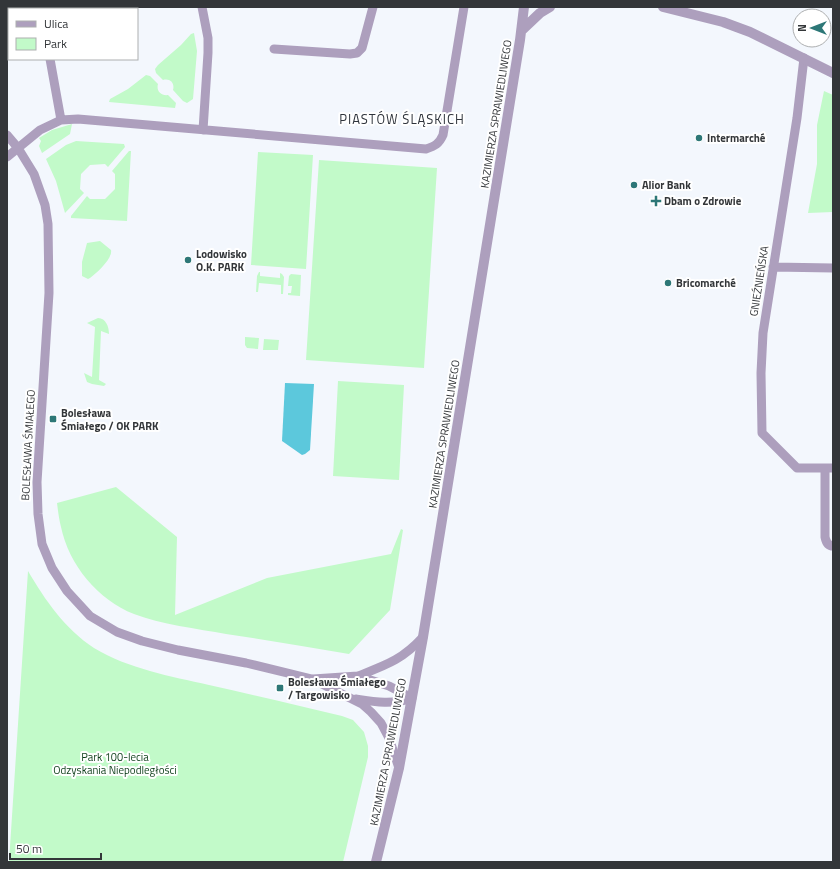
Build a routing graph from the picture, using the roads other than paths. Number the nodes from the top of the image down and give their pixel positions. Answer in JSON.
{"nodes":[{"id":1,"x":202,"y":7,"type":"edge"},
{"id":2,"x":373,"y":7,"type":"edge"},
{"id":3,"x":464,"y":7,"type":"edge"},
{"id":4,"x":524,"y":7,"type":"edge"},
{"id":5,"x":550,"y":7,"type":"edge"},
{"id":6,"x":663,"y":7,"type":"edge"},
{"id":7,"x":522,"y":30,"type":"junction"},
{"id":8,"x":274,"y":49,"type":"dead end"},
{"id":9,"x":804,"y":58,"type":"junction"},
{"id":10,"x":50,"y":60,"type":"edge"},
{"id":11,"x":833,"y":73,"type":"edge"},
{"id":12,"x":61,"y":120,"type":"junction"},
{"id":13,"x":203,"y":130,"type":"junction"},
{"id":14,"x":7,"y":135,"type":"edge"},
{"id":15,"x":18,"y":148,"type":"junction"},
{"id":16,"x":7,"y":157,"type":"edge"},
{"id":17,"x":773,"y":267,"type":"junction"},
{"id":18,"x":833,"y":268,"type":"edge"},
{"id":19,"x":829,"y":468,"type":"edge"},
{"id":20,"x":833,"y":546,"type":"edge"},
{"id":21,"x":423,"y":637,"type":"junction"},
{"id":22,"x":358,"y":676,"type":"junction"},
{"id":23,"x":312,"y":679,"type":"junction"},
{"id":24,"x":350,"y":698,"type":"junction"},
{"id":25,"x":412,"y":698,"type":"junction"},
{"id":26,"x":399,"y":768,"type":"junction"},
{"id":27,"x":376,"y":862,"type":"edge"}],
"edges":[{"from":1,"to":13,"type":"street"},
{"from":2,"to":8,"type":"street"},
{"from":3,"to":13,"type":"street"},
{"from":4,"to":7,"type":"street","name":"KAZIMIERZA SPRAWIEDLIWEGO"},
{"from":5,"to":7,"type":"street"},
{"from":6,"to":9,"type":"street"},
{"from":7,"to":21,"type":"street","name":"KAZIMIERZA SPRAWIEDLIWEGO"},
{"from":9,"to":11,"type":"street"},
{"from":9,"to":17,"type":"street","name":"GNIEŹNIEŃSKA"},
{"from":10,"to":12,"type":"street"},
{"from":12,"to":13,"type":"street"},
{"from":12,"to":15,"type":"street"},
{"from":14,"to":15,"type":"street","name":"BOLESŁAWA ŚMIAŁEGO"},
{"from":15,"to":16,"type":"street"},
{"from":15,"to":23,"type":"street","name":"BOLESŁAWA ŚMIAŁEGO"},
{"from":17,"to":18,"type":"street"},
{"from":17,"to":19,"type":"street","name":"GNIEŹNIEŃSKA"},
{"from":19,"to":20,"type":"street","name":"GNIEŹNIEŃSKA"},
{"from":21,"to":22,"type":"street","name":"BOLESŁAWA ŚMIAŁEGO"},
{"from":21,"to":25,"type":"street","name":"KAZIMIERZA SPRAWIEDLIWEGO"},
{"from":22,"to":23,"type":"street","name":"BOLESŁAWA ŚMIAŁEGO"},
{"from":22,"to":25,"type":"street","name":"BOLESŁAWA ŚMIAŁEGO"},
{"from":23,"to":24,"type":"street","name":"BOLESŁAWA ŚMIAŁEGO"},
{"from":24,"to":25,"type":"street","name":"BOLESŁAWA ŚMIAŁEGO"},
{"from":24,"to":26,"type":"street","name":"BOLESŁAWA ŚMIAŁEGO"},
{"from":25,"to":26,"type":"street","name":"KAZIMIERZA SPRAWIEDLIWEGO"},
{"from":26,"to":27,"type":"street","name":"KAZIMIERZA SPRAWIEDLIWEGO"}]}
